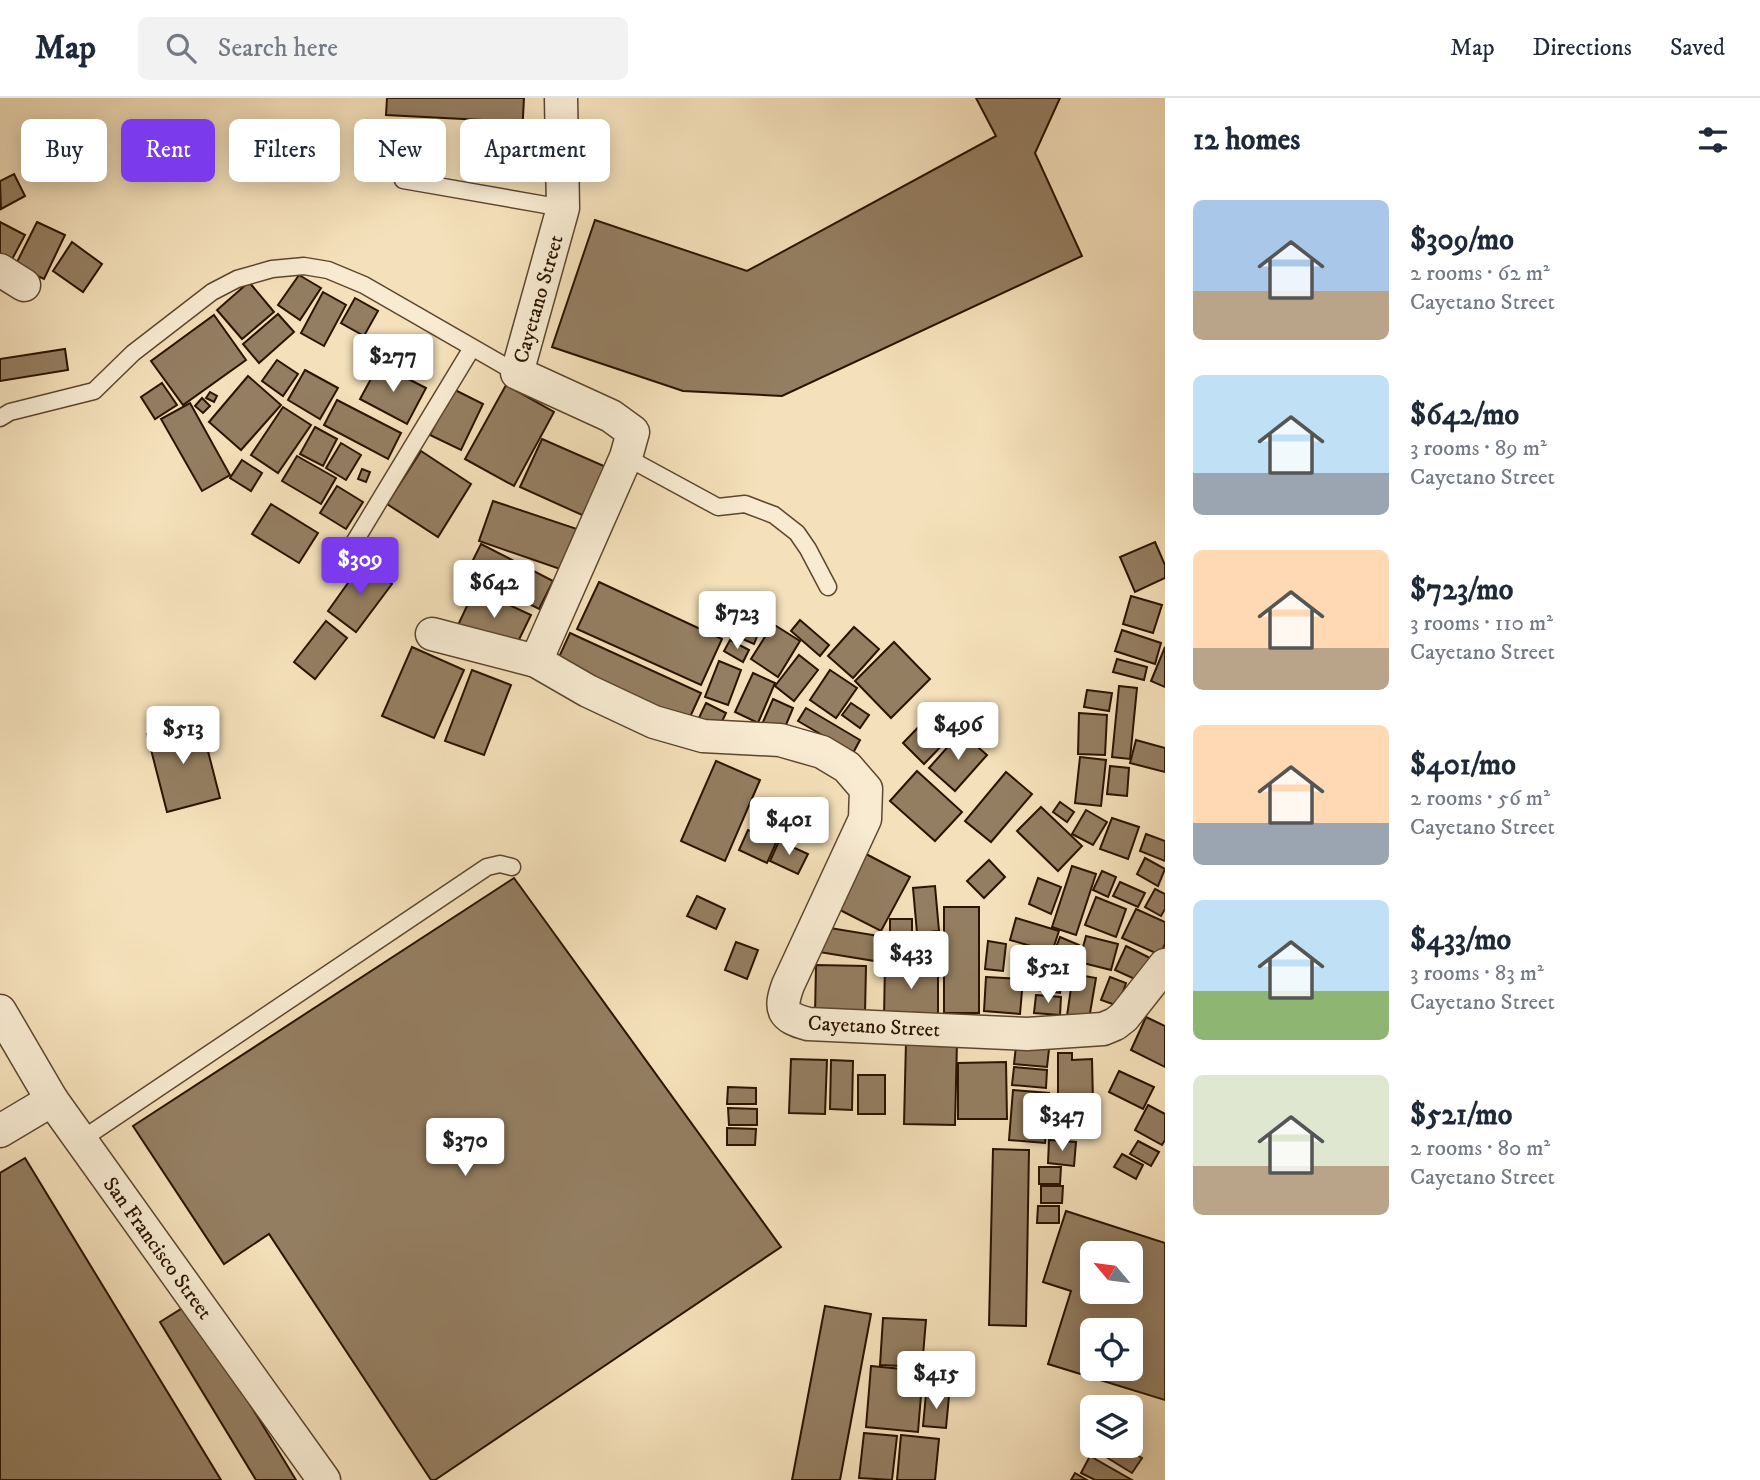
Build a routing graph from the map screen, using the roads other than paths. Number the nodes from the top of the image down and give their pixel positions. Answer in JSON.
{"nodes":[{"id":1,"x":561,"y":98,"type":"edge"},
{"id":2,"x":414,"y":182,"type":"edge"},
{"id":3,"x":563,"y":208,"type":"junction"},
{"id":4,"x":472,"y":348,"type":"junction"},
{"id":5,"x":517,"y":373,"type":"junction"},
{"id":6,"x":0,"y":418,"type":"edge"},
{"id":7,"x":626,"y":457,"type":"junction"},
{"id":8,"x":352,"y":546,"type":"dead end"},
{"id":9,"x":828,"y":587,"type":"dead end"},
{"id":10,"x":432,"y":635,"type":"dead end"},
{"id":11,"x":536,"y":661,"type":"junction"},
{"id":12,"x":512,"y":867,"type":"dead end"},
{"id":13,"x":1165,"y":965,"type":"edge"},
{"id":14,"x":0,"y":1011,"type":"edge"},
{"id":15,"x":52,"y":1100,"type":"junction"},
{"id":16,"x":0,"y":1131,"type":"edge"},
{"id":17,"x":81,"y":1140,"type":"junction"},
{"id":18,"x":324,"y":1480,"type":"edge"}],
"edges":[{"from":1,"to":3,"type":"street","name":"Cayetano Street"},
{"from":2,"to":3,"type":"lane"},
{"from":3,"to":5,"type":"street","name":"Cayetano Street"},
{"from":4,"to":5,"type":"lane"},
{"from":4,"to":6,"type":"lane"},
{"from":4,"to":8,"type":"lane"},
{"from":5,"to":7,"type":"street","name":"Cayetano Street"},
{"from":7,"to":9,"type":"lane"},
{"from":7,"to":11,"type":"street","name":"Cayetano Street"},
{"from":10,"to":11,"type":"street","name":"Cayetano Street"},
{"from":11,"to":13,"type":"street","name":"Cayetano Street"},
{"from":12,"to":17,"type":"lane"},
{"from":14,"to":15,"type":"street","name":"San Francisco Street"},
{"from":15,"to":16,"type":"street"},
{"from":15,"to":17,"type":"street","name":"San Francisco Street"},
{"from":17,"to":18,"type":"street","name":"San Francisco Street"}]}
